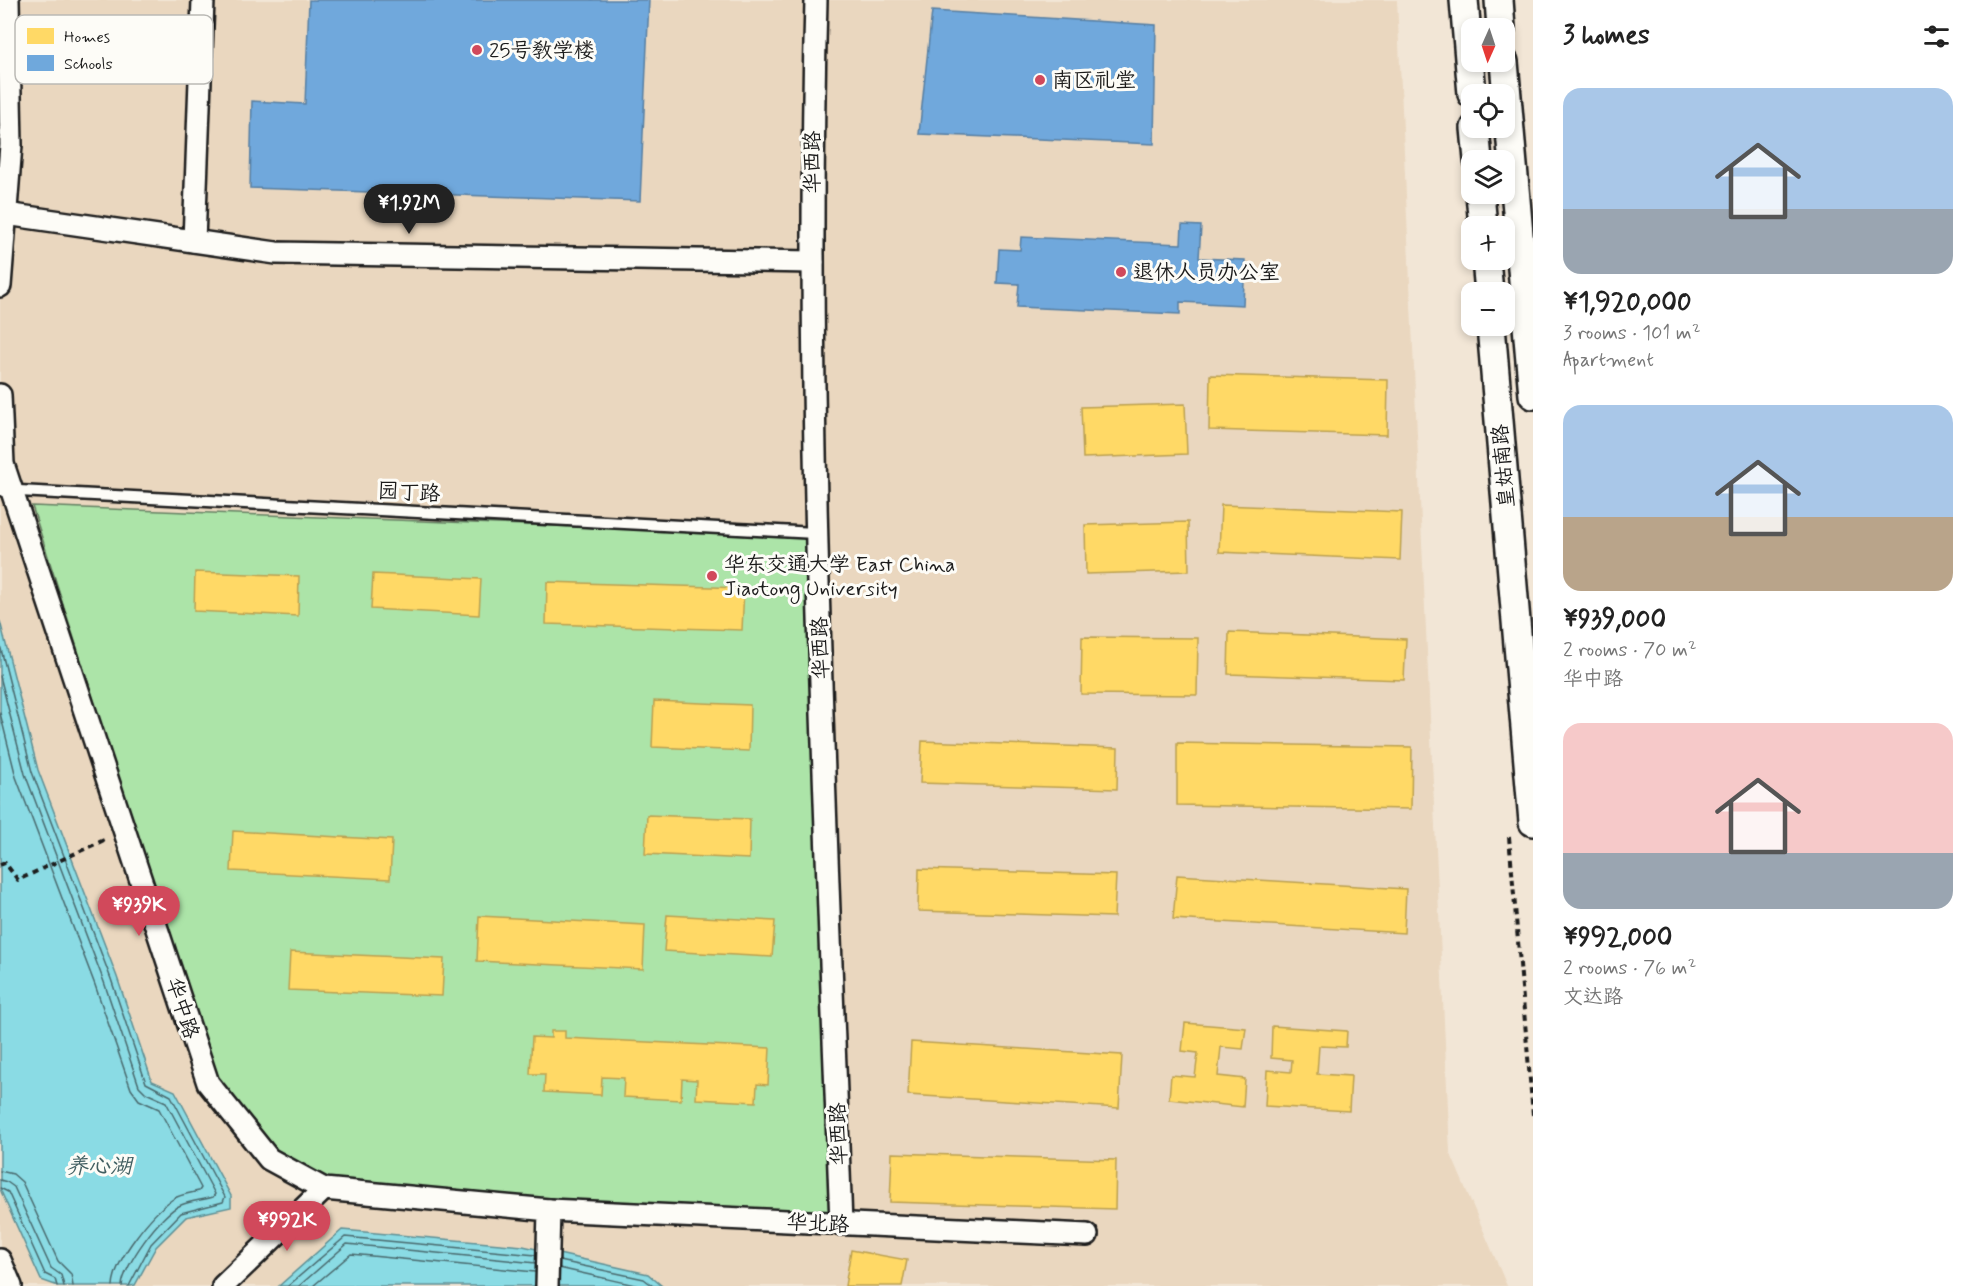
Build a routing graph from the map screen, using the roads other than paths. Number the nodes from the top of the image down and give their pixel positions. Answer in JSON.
{"nodes":[{"id":1,"x":8,"y":0,"type":"edge"},
{"id":2,"x":203,"y":0,"type":"edge"},
{"id":3,"x":816,"y":0,"type":"edge"},
{"id":4,"x":1464,"y":0,"type":"edge"},
{"id":5,"x":1499,"y":0,"type":"edge"},
{"id":6,"x":202,"y":15,"type":"edge"},
{"id":7,"x":1501,"y":18,"type":"edge"},
{"id":8,"x":1505,"y":72,"type":"edge"},
{"id":9,"x":200,"y":84,"type":"edge"},
{"id":10,"x":1471,"y":84,"type":"edge"},
{"id":11,"x":6,"y":214,"type":"junction"},
{"id":12,"x":194,"y":241,"type":"junction"},
{"id":13,"x":813,"y":262,"type":"junction"},
{"id":14,"x":0,"y":286,"type":"edge"},
{"id":15,"x":1492,"y":336,"type":"edge"},
{"id":16,"x":0,"y":395,"type":"edge"},
{"id":17,"x":1533,"y":395,"type":"edge"},
{"id":18,"x":6,"y":490,"type":"edge"},
{"id":19,"x":815,"y":533,"type":"junction"},
{"id":20,"x":1533,"y":822,"type":"edge"},
{"id":21,"x":324,"y":1189,"type":"junction"},
{"id":22,"x":549,"y":1210,"type":"junction"},
{"id":23,"x":841,"y":1224,"type":"junction"},
{"id":24,"x":1087,"y":1236,"type":"dead end"},
{"id":25,"x":0,"y":1260,"type":"edge"},
{"id":26,"x":11,"y":1286,"type":"edge"},
{"id":27,"x":223,"y":1286,"type":"edge"},
{"id":28,"x":547,"y":1286,"type":"edge"}],
"edges":[{"from":1,"to":11,"type":"street"},
{"from":2,"to":6,"type":"street"},
{"from":3,"to":13,"type":"street","name":"华西路"},
{"from":4,"to":10,"type":"street"},
{"from":5,"to":7,"type":"street"},
{"from":8,"to":17,"type":"street"},
{"from":9,"to":12,"type":"street"},
{"from":11,"to":12,"type":"street"},
{"from":11,"to":14,"type":"street"},
{"from":12,"to":13,"type":"street"},
{"from":13,"to":19,"type":"street","name":"华西路"},
{"from":15,"to":20,"type":"street","name":"皇姑南路"},
{"from":16,"to":18,"type":"street","name":"华中路"},
{"from":18,"to":19,"type":"lane","name":"园丁路"},
{"from":18,"to":21,"type":"street","name":"华中路"},
{"from":19,"to":23,"type":"street","name":"华西路"},
{"from":21,"to":22,"type":"street","name":"华中路"},
{"from":21,"to":27,"type":"street"},
{"from":22,"to":23,"type":"street","name":"华北路"},
{"from":22,"to":28,"type":"street"},
{"from":23,"to":24,"type":"street","name":"华北路"},
{"from":25,"to":26,"type":"street"}]}
